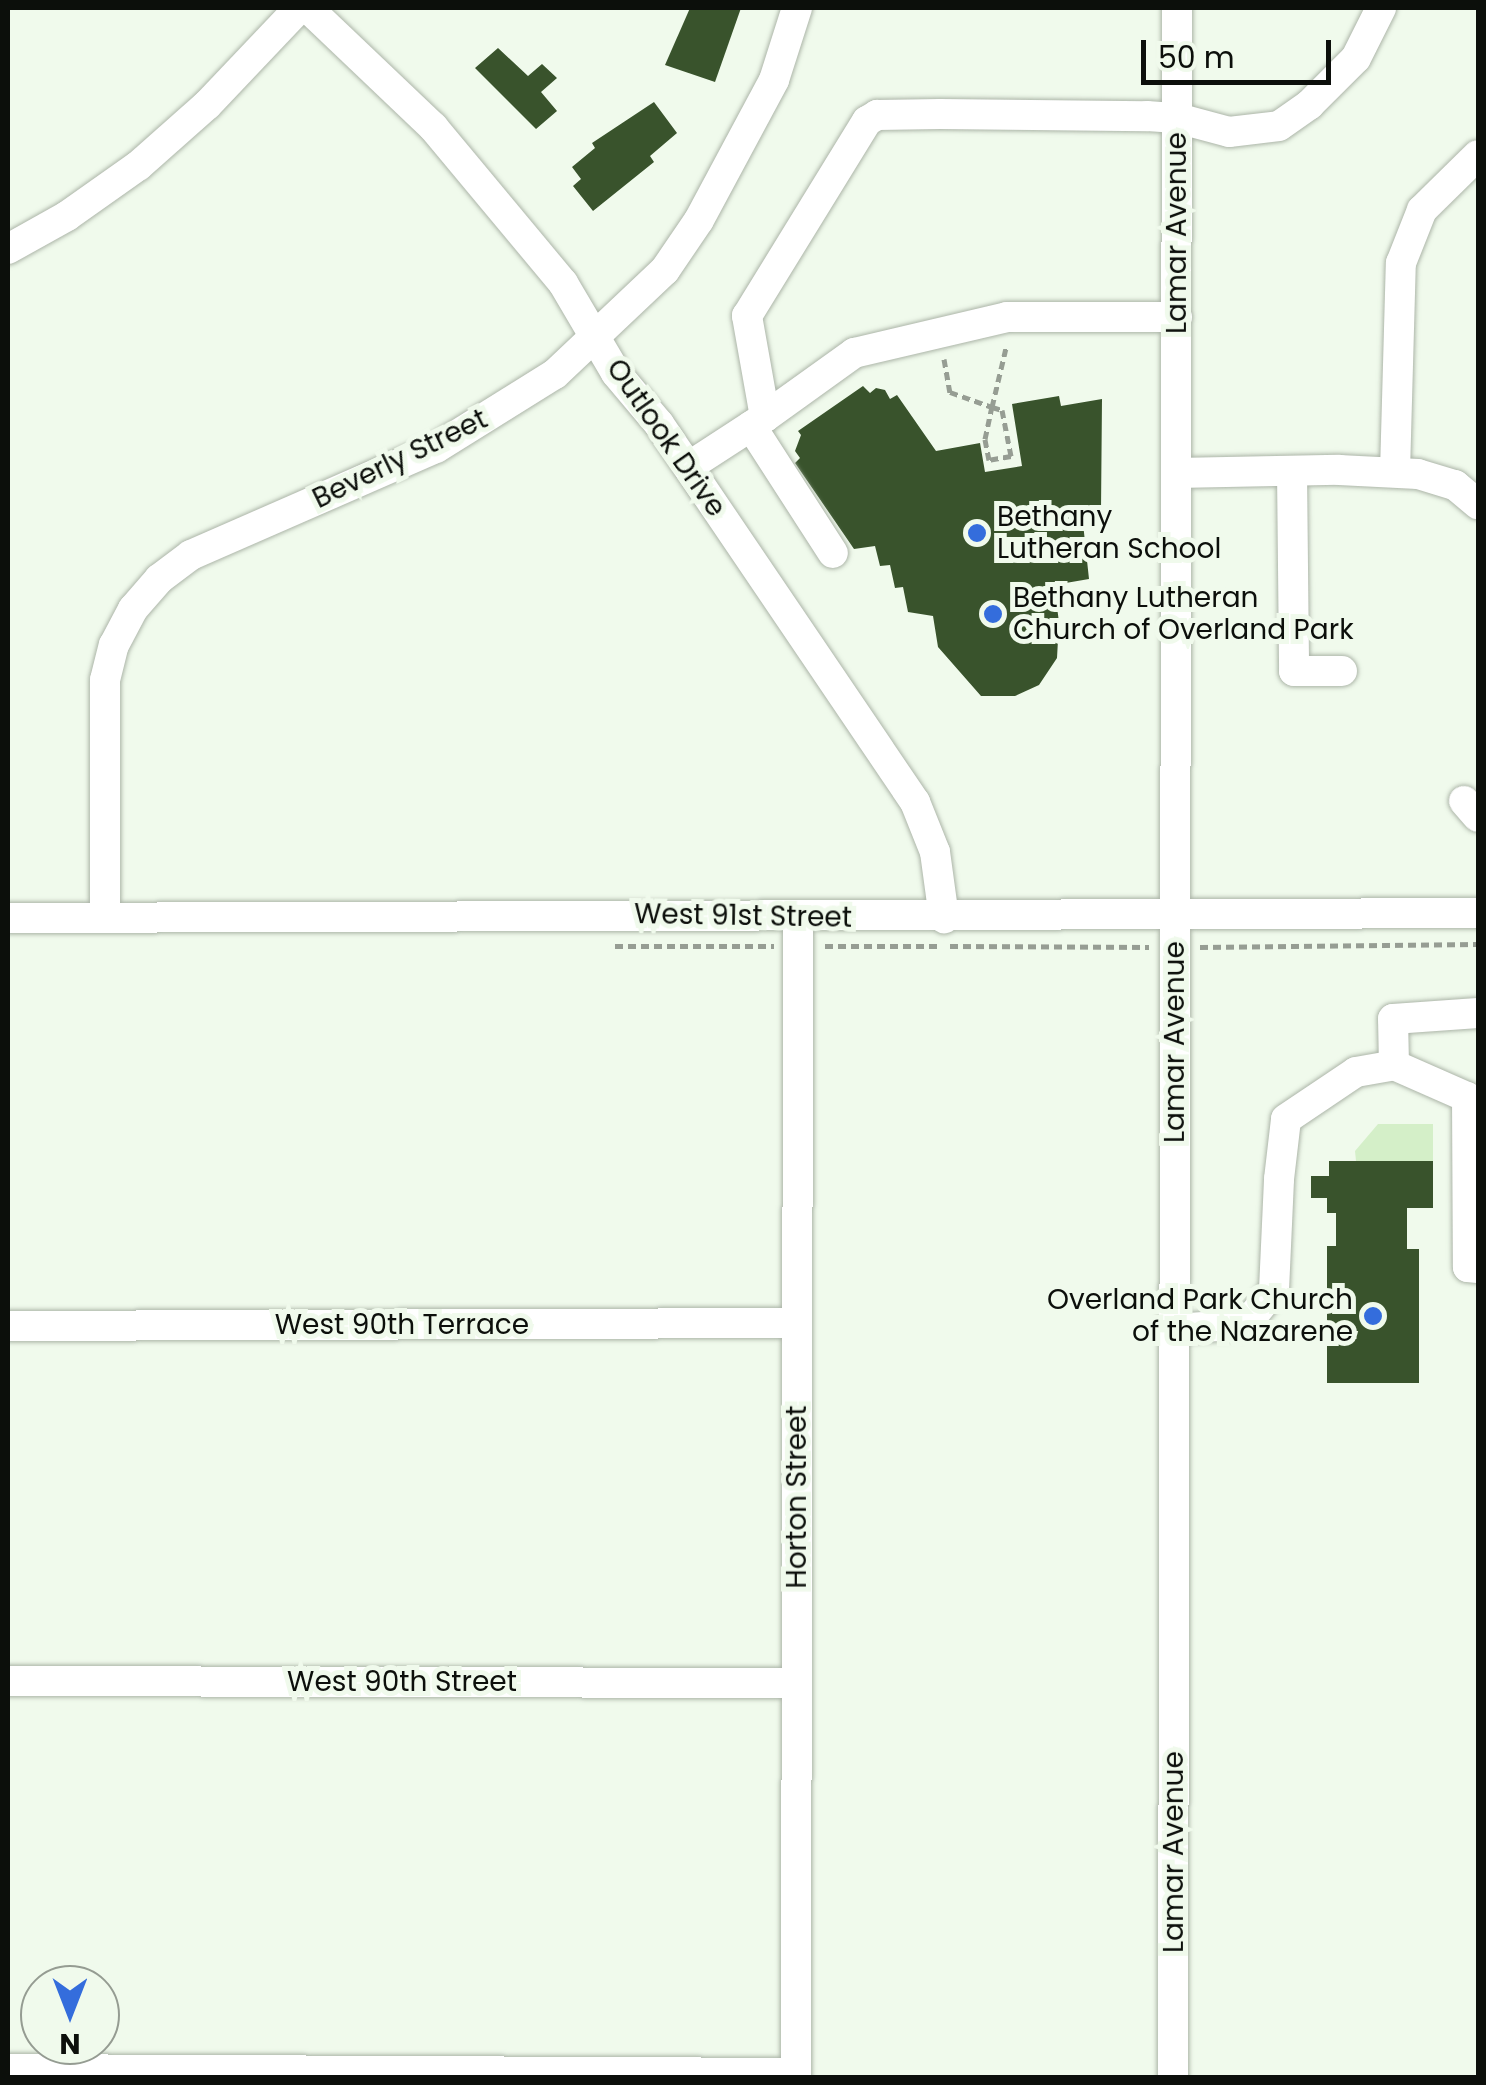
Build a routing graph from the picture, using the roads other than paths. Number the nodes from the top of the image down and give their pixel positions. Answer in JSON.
{"nodes":[{"id":1,"x":299,"y":8,"type":"edge"},
{"id":2,"x":308,"y":8,"type":"edge"},
{"id":3,"x":797,"y":8,"type":"edge"},
{"id":4,"x":1177,"y":8,"type":"edge"},
{"id":5,"x":1382,"y":8,"type":"edge"},
{"id":6,"x":1177,"y":118,"type":"junction"},
{"id":7,"x":1478,"y":155,"type":"edge"},
{"id":8,"x":8,"y":248,"type":"edge"},
{"id":9,"x":1177,"y":317,"type":"junction"},
{"id":10,"x":596,"y":336,"type":"junction"},
{"id":11,"x":758,"y":422,"type":"junction"},
{"id":12,"x":688,"y":467,"type":"junction"},
{"id":13,"x":1292,"y":470,"type":"junction"},
{"id":14,"x":1394,"y":472,"type":"junction"},
{"id":15,"x":1176,"y":473,"type":"junction"},
{"id":16,"x":1478,"y":504,"type":"edge"},
{"id":17,"x":833,"y":553,"type":"dead end"},
{"id":18,"x":1342,"y":670,"type":"dead end"},
{"id":19,"x":1478,"y":913,"type":"edge"},
{"id":20,"x":1175,"y":916,"type":"junction"},
{"id":21,"x":8,"y":918,"type":"edge"},
{"id":22,"x":105,"y":918,"type":"junction"},
{"id":23,"x":944,"y":918,"type":"junction"},
{"id":24,"x":798,"y":932,"type":"junction"},
{"id":25,"x":1478,"y":1013,"type":"edge"},
{"id":26,"x":1394,"y":1065,"type":"junction"},
{"id":27,"x":1478,"y":1268,"type":"edge"},
{"id":28,"x":797,"y":1323,"type":"junction"},
{"id":29,"x":8,"y":1326,"type":"edge"},
{"id":30,"x":1175,"y":1329,"type":"junction"},
{"id":31,"x":8,"y":1681,"type":"edge"},
{"id":32,"x":797,"y":1684,"type":"junction"},
{"id":33,"x":8,"y":2070,"type":"edge"},
{"id":34,"x":796,"y":2075,"type":"edge"},
{"id":35,"x":1173,"y":2078,"type":"edge"}],
"edges":[{"from":1,"to":8,"type":"street"},
{"from":2,"to":10,"type":"street","name":"Outlook Drive"},
{"from":3,"to":10,"type":"street","name":"Beverly Street"},
{"from":4,"to":6,"type":"street","name":"Lamar Avenue"},
{"from":5,"to":6,"type":"street"},
{"from":6,"to":9,"type":"street","name":"Lamar Avenue"},
{"from":6,"to":11,"type":"street"},
{"from":7,"to":14,"type":"street"},
{"from":9,"to":11,"type":"street"},
{"from":9,"to":15,"type":"street","name":"Lamar Avenue"},
{"from":10,"to":12,"type":"street","name":"Outlook Drive"},
{"from":10,"to":22,"type":"street","name":"Beverly Street"},
{"from":11,"to":12,"type":"street"},
{"from":11,"to":17,"type":"street"},
{"from":12,"to":23,"type":"street","name":"Outlook Drive"},
{"from":13,"to":14,"type":"street"},
{"from":13,"to":15,"type":"street"},
{"from":13,"to":18,"type":"street"},
{"from":14,"to":16,"type":"street"},
{"from":15,"to":20,"type":"street","name":"Lamar Avenue"},
{"from":19,"to":20,"type":"street","name":"West 91st Street"},
{"from":20,"to":23,"type":"street","name":"West 91st Street"},
{"from":20,"to":30,"type":"street","name":"Lamar Avenue"},
{"from":21,"to":22,"type":"street","name":"West 91st Street"},
{"from":22,"to":24,"type":"street","name":"West 91st Street"},
{"from":23,"to":24,"type":"street","name":"West 91st Street"},
{"from":24,"to":28,"type":"street","name":"Horton Street"},
{"from":25,"to":26,"type":"street"},
{"from":26,"to":27,"type":"street"},
{"from":26,"to":30,"type":"street"},
{"from":28,"to":29,"type":"street","name":"West 90th Terrace"},
{"from":28,"to":32,"type":"street","name":"Horton Street"},
{"from":30,"to":35,"type":"street","name":"Lamar Avenue"},
{"from":31,"to":32,"type":"street","name":"West 90th Street"},
{"from":32,"to":34,"type":"street","name":"Horton Street"},
{"from":33,"to":34,"type":"street"}]}
